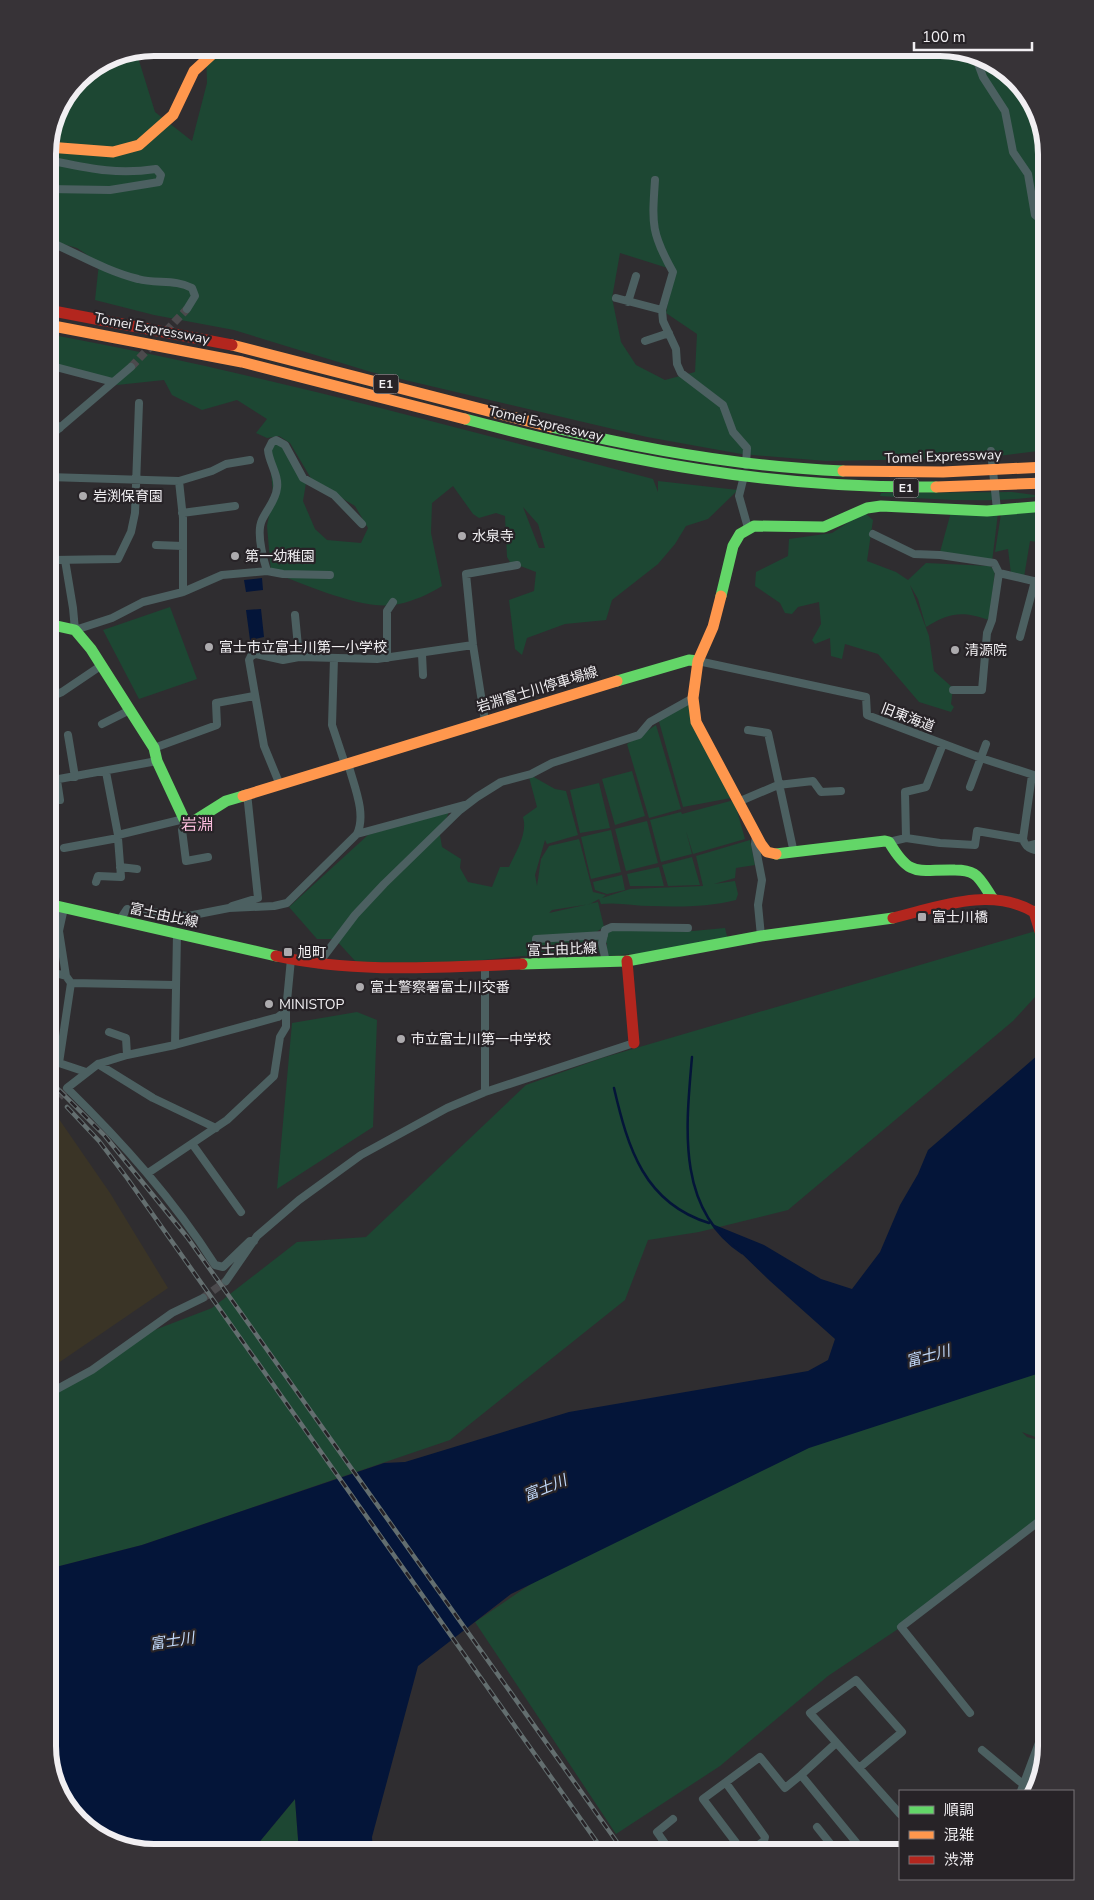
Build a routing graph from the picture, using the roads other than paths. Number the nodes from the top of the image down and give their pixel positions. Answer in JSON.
{"nodes":[{"id":1,"x":211,"y":56,"type":"edge"},
{"id":2,"x":978,"y":64,"type":"edge"},
{"id":3,"x":56,"y":148,"type":"edge"},
{"id":4,"x":56,"y":162,"type":"edge"},
{"id":5,"x":655,"y":180,"type":"dead end"},
{"id":6,"x":56,"y":189,"type":"edge"},
{"id":7,"x":1038,"y":217,"type":"edge"},
{"id":8,"x":56,"y":245,"type":"edge"},
{"id":9,"x":636,"y":276,"type":"dead end"},
{"id":10,"x":616,"y":298,"type":"dead end"},
{"id":11,"x":628,"y":302,"type":"junction"},
{"id":12,"x":187,"y":309,"type":"tunnel mouth"},
{"id":13,"x":662,"y":310,"type":"junction"},
{"id":14,"x":56,"y":311,"type":"edge"},
{"id":15,"x":56,"y":326,"type":"edge"},
{"id":16,"x":669,"y":333,"type":"junction"},
{"id":17,"x":645,"y":341,"type":"dead end"},
{"id":18,"x":56,"y":367,"type":"edge"},
{"id":19,"x":131,"y":367,"type":"tunnel mouth"},
{"id":20,"x":113,"y":382,"type":"junction"},
{"id":21,"x":140,"y":403,"type":"dead end"},
{"id":22,"x":56,"y":425,"type":"edge"},
{"id":23,"x":60,"y":428,"type":"junction"},
{"id":24,"x":56,"y":433,"type":"edge"},
{"id":25,"x":991,"y":451,"type":"dead end"},
{"id":26,"x":250,"y":460,"type":"dead end"},
{"id":27,"x":1038,"y":463,"type":"edge"},
{"id":28,"x":1038,"y":467,"type":"edge"},
{"id":29,"x":998,"y":469,"type":"junction"},
{"id":30,"x":56,"y":477,"type":"edge"},
{"id":31,"x":136,"y":480,"type":"junction"},
{"id":32,"x":179,"y":481,"type":"junction"},
{"id":33,"x":1038,"y":483,"type":"edge"},
{"id":34,"x":235,"y":506,"type":"dead end"},
{"id":35,"x":1038,"y":507,"type":"edge"},
{"id":36,"x":997,"y":510,"type":"junction"},
{"id":37,"x":182,"y":512,"type":"junction"},
{"id":38,"x":362,"y":524,"type":"dead end"},
{"id":39,"x":748,"y":528,"type":"junction"},
{"id":40,"x":873,"y":534,"type":"dead end"},
{"id":41,"x":156,"y":545,"type":"dead end"},
{"id":42,"x":183,"y":546,"type":"junction"},
{"id":43,"x":56,"y":560,"type":"edge"},
{"id":44,"x":65,"y":560,"type":"junction"},
{"id":45,"x":517,"y":565,"type":"dead end"},
{"id":46,"x":266,"y":571,"type":"junction"},
{"id":47,"x":999,"y":573,"type":"junction"},
{"id":48,"x":330,"y":575,"type":"dead end"},
{"id":49,"x":1035,"y":581,"type":"junction"},
{"id":50,"x":1038,"y":582,"type":"edge"},
{"id":51,"x":183,"y":592,"type":"junction"},
{"id":52,"x":393,"y":602,"type":"dead end"},
{"id":53,"x":295,"y":615,"type":"dead end"},
{"id":54,"x":56,"y":626,"type":"edge"},
{"id":55,"x":74,"y":630,"type":"junction"},
{"id":56,"x":1020,"y":637,"type":"dead end"},
{"id":57,"x":473,"y":645,"type":"junction"},
{"id":58,"x":422,"y":654,"type":"junction"},
{"id":59,"x":299,"y":657,"type":"junction"},
{"id":60,"x":334,"y":658,"type":"junction"},
{"id":61,"x":387,"y":658,"type":"junction"},
{"id":62,"x":698,"y":661,"type":"junction"},
{"id":63,"x":102,"y":665,"type":"junction"},
{"id":64,"x":423,"y":675,"type":"dead end"},
{"id":65,"x":953,"y":690,"type":"dead end"},
{"id":66,"x":56,"y":694,"type":"edge"},
{"id":67,"x":254,"y":696,"type":"junction"},
{"id":68,"x":693,"y":698,"type":"junction"},
{"id":69,"x":130,"y":710,"type":"junction"},
{"id":70,"x":485,"y":721,"type":"junction"},
{"id":71,"x":102,"y":724,"type":"dead end"},
{"id":72,"x":748,"y":730,"type":"dead end"},
{"id":73,"x":68,"y":735,"type":"dead end"},
{"id":74,"x":943,"y":744,"type":"junction"},
{"id":75,"x":986,"y":744,"type":"dead end"},
{"id":76,"x":154,"y":748,"type":"junction"},
{"id":77,"x":981,"y":758,"type":"junction"},
{"id":78,"x":157,"y":761,"type":"junction"},
{"id":79,"x":346,"y":763,"type":"junction"},
{"id":80,"x":106,"y":772,"type":"junction"},
{"id":81,"x":1032,"y":775,"type":"junction"},
{"id":82,"x":75,"y":777,"type":"junction"},
{"id":83,"x":1038,"y":777,"type":"edge"},
{"id":84,"x":57,"y":780,"type":"joint"},
{"id":85,"x":280,"y":785,"type":"junction"},
{"id":86,"x":778,"y":785,"type":"junction"},
{"id":87,"x":970,"y":787,"type":"dead end"},
{"id":88,"x":841,"y":791,"type":"dead end"},
{"id":89,"x":247,"y":793,"type":"junction"},
{"id":90,"x":60,"y":800,"type":"dead end"},
{"id":91,"x":738,"y":802,"type":"junction"},
{"id":92,"x":467,"y":804,"type":"junction"},
{"id":93,"x":185,"y":821,"type":"junction"},
{"id":94,"x":357,"y":834,"type":"junction"},
{"id":95,"x":756,"y":836,"type":"junction"},
{"id":96,"x":118,"y":837,"type":"junction"},
{"id":97,"x":906,"y":838,"type":"junction"},
{"id":98,"x":1038,"y":841,"type":"edge"},
{"id":99,"x":889,"y":842,"type":"junction"},
{"id":100,"x":1025,"y":842,"type":"junction"},
{"id":101,"x":64,"y":848,"type":"dead end"},
{"id":102,"x":1038,"y":848,"type":"edge"},
{"id":103,"x":794,"y":853,"type":"junction"},
{"id":104,"x":208,"y":857,"type":"dead end"},
{"id":105,"x":120,"y":867,"type":"junction"},
{"id":106,"x":138,"y":869,"type":"dead end"},
{"id":107,"x":96,"y":882,"type":"dead end"},
{"id":108,"x":993,"y":899,"type":"junction"},
{"id":109,"x":56,"y":906,"type":"edge"},
{"id":110,"x":64,"y":908,"type":"junction"},
{"id":111,"x":229,"y":908,"type":"junction"},
{"id":112,"x":1038,"y":910,"type":"edge"},
{"id":113,"x":1034,"y":912,"type":"junction"},
{"id":114,"x":118,"y":921,"type":"junction"},
{"id":115,"x":1038,"y":925,"type":"edge"},
{"id":116,"x":688,"y":928,"type":"dead end"},
{"id":117,"x":177,"y":933,"type":"junction"},
{"id":118,"x":604,"y":935,"type":"junction"},
{"id":119,"x":761,"y":936,"type":"junction"},
{"id":120,"x":536,"y":941,"type":"dead end"},
{"id":121,"x":291,"y":959,"type":"junction"},
{"id":122,"x":627,"y":961,"type":"junction"},
{"id":123,"x":606,"y":962,"type":"junction"},
{"id":124,"x":318,"y":964,"type":"junction"},
{"id":125,"x":485,"y":966,"type":"junction"},
{"id":126,"x":56,"y":975,"type":"edge"},
{"id":127,"x":68,"y":980,"type":"junction"},
{"id":128,"x":175,"y":985,"type":"junction"},
{"id":129,"x":286,"y":1011,"type":"junction"},
{"id":130,"x":109,"y":1032,"type":"dead end"},
{"id":131,"x":634,"y":1043,"type":"joint"},
{"id":132,"x":175,"y":1045,"type":"junction"},
{"id":133,"x":127,"y":1055,"type":"junction"},
{"id":134,"x":98,"y":1064,"type":"junction"},
{"id":135,"x":86,"y":1072,"type":"junction"},
{"id":136,"x":486,"y":1092,"type":"junction"},
{"id":137,"x":216,"y":1128,"type":"junction"},
{"id":138,"x":193,"y":1145,"type":"junction"},
{"id":139,"x":148,"y":1172,"type":"junction"},
{"id":140,"x":241,"y":1212,"type":"dead end"},
{"id":141,"x":254,"y":1241,"type":"junction"},
{"id":142,"x":226,"y":1281,"type":"tunnel mouth"},
{"id":143,"x":203,"y":1298,"type":"tunnel mouth"},
{"id":144,"x":56,"y":1390,"type":"edge"},
{"id":145,"x":1038,"y":1522,"type":"edge"},
{"id":146,"x":970,"y":1713,"type":"dead end"},
{"id":147,"x":835,"y":1744,"type":"junction"},
{"id":148,"x":1038,"y":1746,"type":"edge"},
{"id":149,"x":982,"y":1750,"type":"dead end"},
{"id":150,"x":859,"y":1768,"type":"junction"},
{"id":151,"x":801,"y":1775,"type":"junction"},
{"id":152,"x":726,"y":1783,"type":"junction"},
{"id":153,"x":1023,"y":1788,"type":"edge"},
{"id":154,"x":899,"y":1813,"type":"edge"},
{"id":155,"x":673,"y":1819,"type":"dead end"},
{"id":156,"x":817,"y":1827,"type":"dead end"},
{"id":157,"x":665,"y":1844,"type":"edge"},
{"id":158,"x":737,"y":1844,"type":"edge"},
{"id":159,"x":760,"y":1844,"type":"edge"},
{"id":160,"x":831,"y":1844,"type":"edge"},
{"id":161,"x":857,"y":1844,"type":"edge"}],
"edges":[{"from":1,"to":3,"type":"main road"},
{"from":2,"to":7,"type":"street"},
{"from":4,"to":6,"type":"street"},
{"from":5,"to":13,"type":"street"},
{"from":8,"to":12,"type":"street"},
{"from":9,"to":11,"type":"street"},
{"from":10,"to":11,"type":"street"},
{"from":11,"to":13,"type":"street"},
{"from":13,"to":16,"type":"street"},
{"from":14,"to":29,"type":"main road","name":"Tomei Expressway","number":"E1"},
{"from":15,"to":33,"type":"main road","name":"Tomei Expressway","number":"E1"},
{"from":16,"to":17,"type":"street"},
{"from":16,"to":39,"type":"street"},
{"from":18,"to":20,"type":"street"},
{"from":19,"to":20,"type":"street"},
{"from":20,"to":23,"type":"street"},
{"from":21,"to":31,"type":"street"},
{"from":22,"to":23,"type":"street"},
{"from":23,"to":24,"type":"street"},
{"from":25,"to":36,"type":"street"},
{"from":26,"to":32,"type":"street"},
{"from":27,"to":29,"type":"main road"},
{"from":28,"to":29,"type":"main road","name":"Tomei Expressway","number":"E1"},
{"from":30,"to":31,"type":"street"},
{"from":31,"to":32,"type":"street"},
{"from":31,"to":44,"type":"street"},
{"from":32,"to":37,"type":"street"},
{"from":34,"to":37,"type":"street"},
{"from":35,"to":36,"type":"main road"},
{"from":36,"to":39,"type":"main road"},
{"from":37,"to":42,"type":"street"},
{"from":38,"to":46,"type":"street"},
{"from":39,"to":62,"type":"main road"},
{"from":40,"to":47,"type":"street"},
{"from":41,"to":42,"type":"street"},
{"from":42,"to":51,"type":"street"},
{"from":43,"to":44,"type":"street"},
{"from":44,"to":55,"type":"street"},
{"from":45,"to":57,"type":"street"},
{"from":46,"to":48,"type":"street"},
{"from":46,"to":51,"type":"street"},
{"from":47,"to":49,"type":"street"},
{"from":47,"to":65,"type":"street"},
{"from":49,"to":50,"type":"street"},
{"from":49,"to":56,"type":"street"},
{"from":51,"to":55,"type":"street"},
{"from":52,"to":61,"type":"street"},
{"from":53,"to":59,"type":"street"},
{"from":54,"to":55,"type":"main road"},
{"from":55,"to":63,"type":"main road"},
{"from":57,"to":58,"type":"street"},
{"from":57,"to":70,"type":"street"},
{"from":58,"to":61,"type":"street"},
{"from":58,"to":64,"type":"street"},
{"from":59,"to":60,"type":"street"},
{"from":59,"to":67,"type":"street"},
{"from":60,"to":61,"type":"street"},
{"from":60,"to":79,"type":"street"},
{"from":62,"to":68,"type":"main road"},
{"from":62,"to":70,"type":"main road","name":"岩淵富士川停車場線"},
{"from":62,"to":74,"type":"street","name":"旧東海道"},
{"from":63,"to":66,"type":"street"},
{"from":63,"to":69,"type":"main road"},
{"from":67,"to":76,"type":"street"},
{"from":67,"to":85,"type":"street"},
{"from":68,"to":91,"type":"main road"},
{"from":68,"to":92,"type":"street"},
{"from":69,"to":71,"type":"street"},
{"from":69,"to":76,"type":"main road"},
{"from":70,"to":79,"type":"main road","name":"岩淵富士川停車場線"},
{"from":72,"to":86,"type":"street"},
{"from":73,"to":82,"type":"street"},
{"from":74,"to":77,"type":"street","name":"旧東海道"},
{"from":74,"to":97,"type":"street"},
{"from":75,"to":77,"type":"street"},
{"from":76,"to":78,"type":"main road"},
{"from":77,"to":81,"type":"street","name":"旧東海道"},
{"from":77,"to":87,"type":"street"},
{"from":78,"to":80,"type":"street"},
{"from":78,"to":93,"type":"main road"},
{"from":79,"to":85,"type":"main road","name":"岩淵富士川停車場線"},
{"from":79,"to":94,"type":"street"},
{"from":80,"to":82,"type":"street"},
{"from":80,"to":96,"type":"street"},
{"from":81,"to":83,"type":"street","name":"旧東海道"},
{"from":81,"to":100,"type":"street"},
{"from":82,"to":84,"type":"street"},
{"from":84,"to":90,"type":"street"},
{"from":85,"to":89,"type":"main road","name":"岩淵富士川停車場線"},
{"from":86,"to":88,"type":"street"},
{"from":86,"to":91,"type":"street"},
{"from":86,"to":103,"type":"street"},
{"from":89,"to":93,"type":"main road","name":"岩淵富士川停車場線"},
{"from":89,"to":111,"type":"street"},
{"from":91,"to":95,"type":"main road"},
{"from":92,"to":94,"type":"street"},
{"from":92,"to":124,"type":"street"},
{"from":93,"to":96,"type":"street"},
{"from":93,"to":104,"type":"street"},
{"from":94,"to":111,"type":"street"},
{"from":95,"to":103,"type":"main road"},
{"from":95,"to":119,"type":"street"},
{"from":96,"to":101,"type":"street"},
{"from":96,"to":105,"type":"street"},
{"from":97,"to":99,"type":"street"},
{"from":97,"to":100,"type":"street"},
{"from":98,"to":100,"type":"street"},
{"from":99,"to":103,"type":"main road"},
{"from":99,"to":108,"type":"main road"},
{"from":100,"to":102,"type":"street"},
{"from":105,"to":106,"type":"street"},
{"from":105,"to":107,"type":"street"},
{"from":108,"to":113,"type":"main road","name":"富士由比線"},
{"from":108,"to":119,"type":"main road","name":"富士由比線"},
{"from":109,"to":110,"type":"main road","name":"富士由比線"},
{"from":110,"to":114,"type":"main road","name":"富士由比線"},
{"from":110,"to":127,"type":"street"},
{"from":111,"to":114,"type":"street"},
{"from":112,"to":113,"type":"main road"},
{"from":113,"to":115,"type":"main road"},
{"from":114,"to":117,"type":"main road","name":"富士由比線"},
{"from":116,"to":118,"type":"street"},
{"from":117,"to":121,"type":"main road","name":"富士由比線"},
{"from":117,"to":128,"type":"street"},
{"from":118,"to":120,"type":"street"},
{"from":118,"to":123,"type":"street"},
{"from":119,"to":122,"type":"main road","name":"富士由比線"},
{"from":121,"to":124,"type":"main road","name":"富士由比線"},
{"from":121,"to":129,"type":"street"},
{"from":122,"to":123,"type":"main road","name":"富士由比線"},
{"from":122,"to":131,"type":"main road"},
{"from":123,"to":125,"type":"main road","name":"富士由比線"},
{"from":124,"to":125,"type":"main road","name":"富士由比線"},
{"from":125,"to":136,"type":"street"},
{"from":126,"to":127,"type":"street"},
{"from":127,"to":128,"type":"street"},
{"from":127,"to":135,"type":"street"},
{"from":128,"to":132,"type":"street"},
{"from":129,"to":132,"type":"street"},
{"from":129,"to":137,"type":"street"},
{"from":130,"to":133,"type":"street"},
{"from":131,"to":136,"type":"street"},
{"from":132,"to":133,"type":"street"},
{"from":133,"to":134,"type":"street"},
{"from":134,"to":135,"type":"street"},
{"from":134,"to":137,"type":"street"},
{"from":135,"to":139,"type":"street"},
{"from":136,"to":141,"type":"street"},
{"from":137,"to":138,"type":"street"},
{"from":138,"to":139,"type":"street"},
{"from":138,"to":140,"type":"street"},
{"from":139,"to":141,"type":"street"},
{"from":141,"to":142,"type":"street"},
{"from":143,"to":144,"type":"street"},
{"from":145,"to":146,"type":"street"},
{"from":147,"to":150,"type":"street"},
{"from":147,"to":150,"type":"street"},
{"from":147,"to":151,"type":"street"},
{"from":148,"to":153,"type":"street"},
{"from":149,"to":153,"type":"street"},
{"from":150,"to":154,"type":"street"},
{"from":151,"to":152,"type":"street"},
{"from":151,"to":161,"type":"street"},
{"from":152,"to":158,"type":"street"},
{"from":152,"to":159,"type":"street"},
{"from":155,"to":157,"type":"street"},
{"from":156,"to":160,"type":"street"}]}
